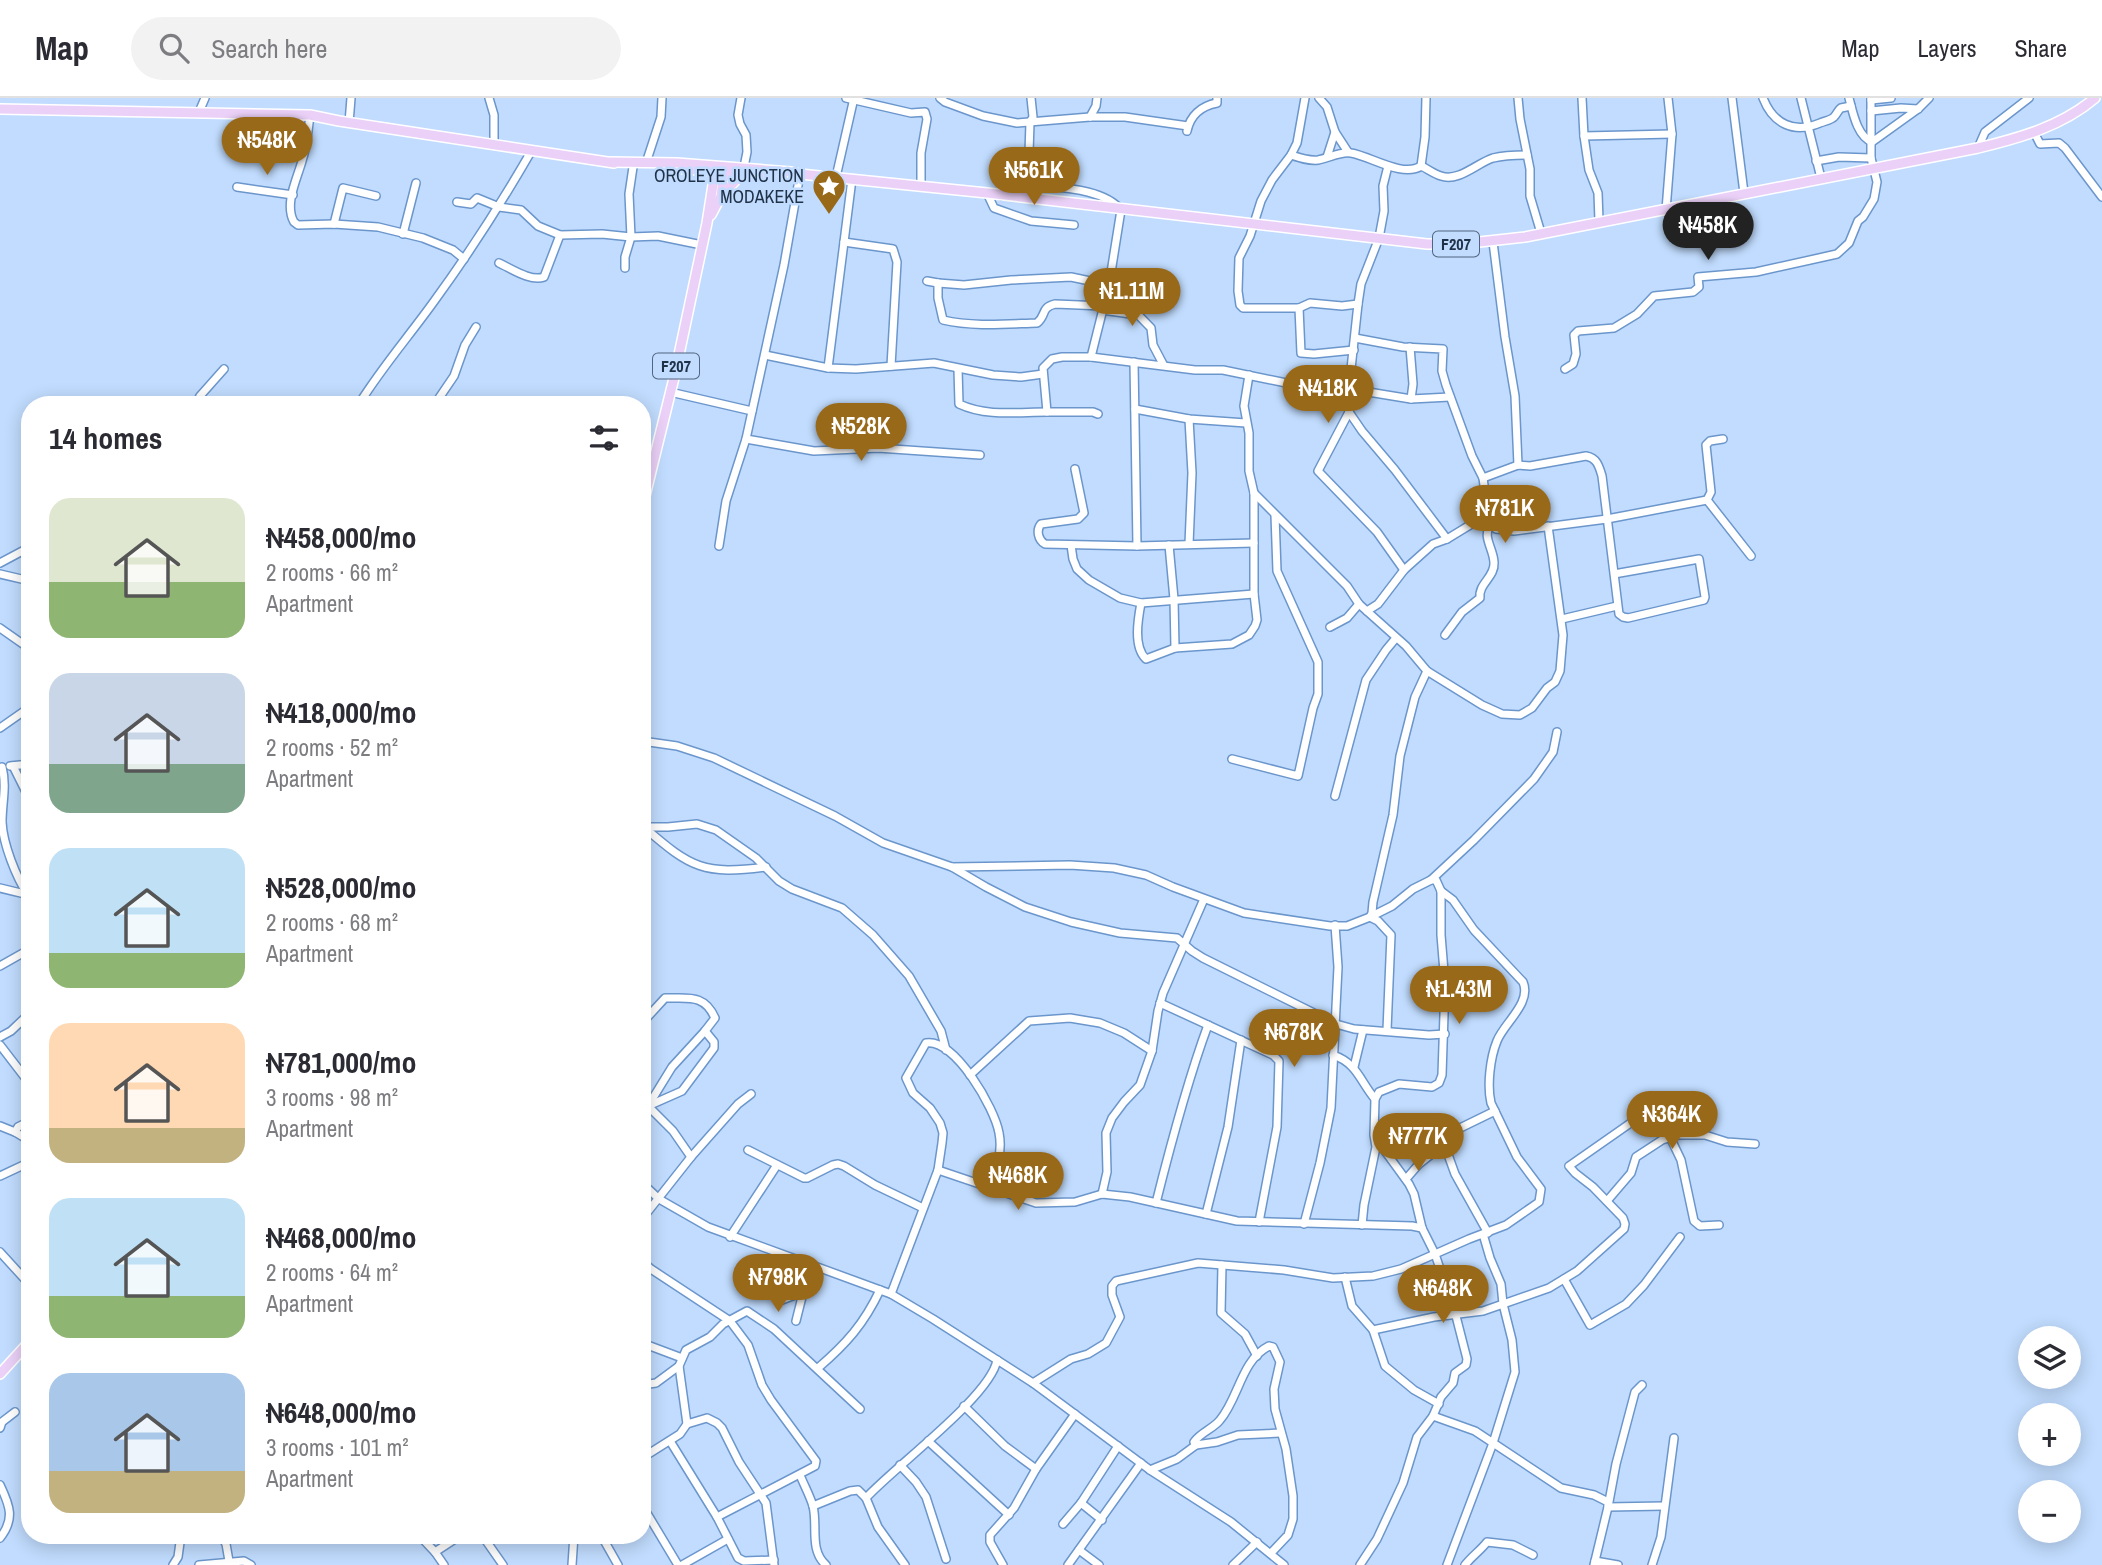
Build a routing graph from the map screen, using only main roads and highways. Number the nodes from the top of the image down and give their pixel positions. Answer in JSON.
{"nodes":[{"id":1,"x":2095,"y":98,"type":"edge"},
{"id":2,"x":0,"y":109,"type":"edge"},
{"id":3,"x":611,"y":162,"type":"junction"},
{"id":4,"x":720,"y":168,"type":"junction"},
{"id":5,"x":686,"y":169,"type":"junction"},
{"id":6,"x":753,"y":174,"type":"junction"},
{"id":7,"x":800,"y":174,"type":"junction"},
{"id":8,"x":712,"y":186,"type":"junction"},
{"id":9,"x":721,"y":197,"type":"junction"},
{"id":10,"x":707,"y":223,"type":"junction"},
{"id":11,"x":651,"y":471,"type":"edge"},
{"id":12,"x":21,"y":1351,"type":"edge"},
{"id":13,"x":0,"y":1374,"type":"edge"}],
"edges":[{"from":1,"to":7,"type":"main road","number":"F207"},
{"from":2,"to":3,"type":"main road","number":"F207"},
{"from":3,"to":4,"type":"main road","number":"F207"},
{"from":3,"to":5,"type":"main road","number":"F207"},
{"from":4,"to":5,"type":"main road","number":"F207"},
{"from":4,"to":6,"type":"main road","number":"F207"},
{"from":4,"to":7,"type":"main road","number":"F207"},
{"from":4,"to":8,"type":"main road","number":"F207"},
{"from":4,"to":9,"type":"main road","number":"F207"},
{"from":5,"to":8,"type":"main road"},
{"from":6,"to":7,"type":"main road","number":"F207"},
{"from":6,"to":9,"type":"main road"},
{"from":8,"to":10,"type":"main road","number":"F207"},
{"from":9,"to":10,"type":"main road","number":"F207"},
{"from":10,"to":11,"type":"main road","number":"F207"},
{"from":12,"to":13,"type":"main road"}]}
